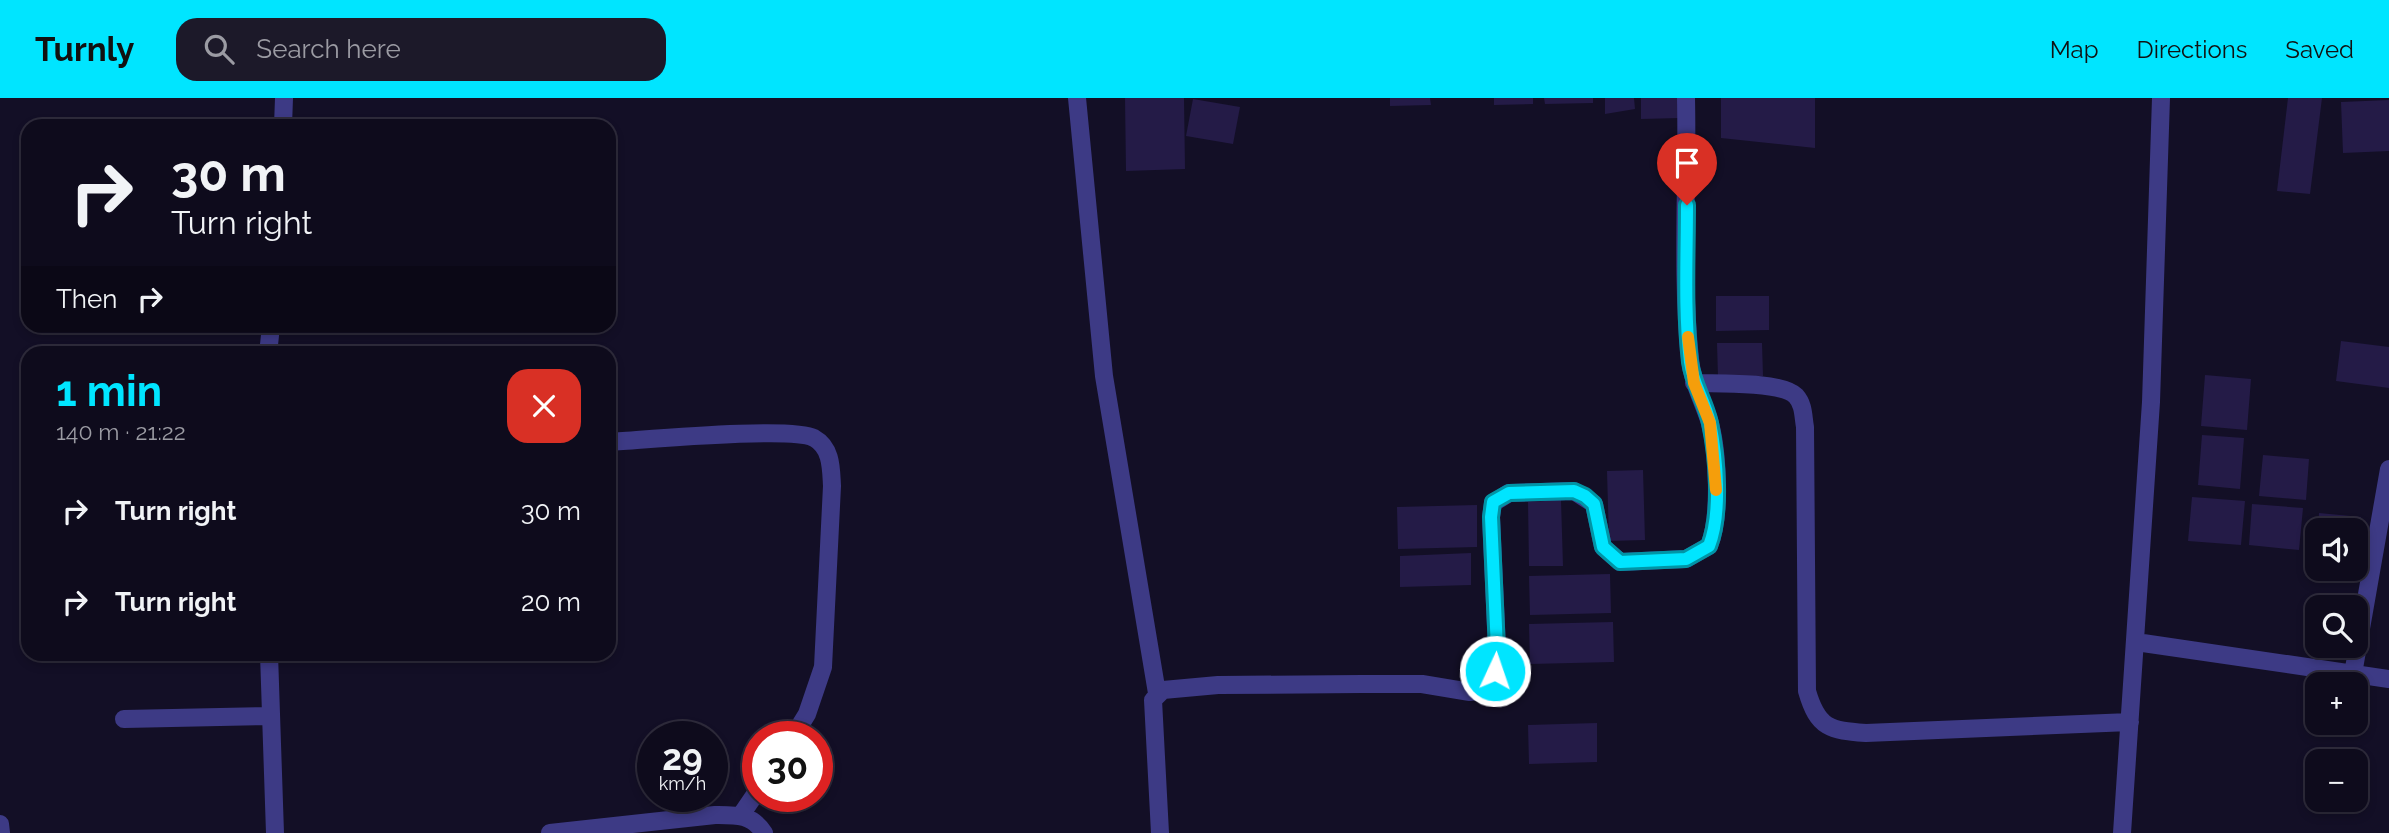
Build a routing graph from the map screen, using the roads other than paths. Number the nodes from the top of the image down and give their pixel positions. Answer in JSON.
{"nodes":[{"id":1,"x":284,"y":98,"type":"edge"},
{"id":2,"x":1077,"y":98,"type":"edge"},
{"id":3,"x":1686,"y":98,"type":"edge"},
{"id":4,"x":2161,"y":98,"type":"edge"},
{"id":5,"x":283,"y":119,"type":"edge"},
{"id":6,"x":1694,"y":383,"type":"junction"},
{"id":7,"x":616,"y":442,"type":"edge"},
{"id":8,"x":2389,"y":469,"type":"edge"},
{"id":9,"x":2136,"y":642,"type":"junction"},
{"id":10,"x":269,"y":661,"type":"edge"},
{"id":11,"x":2339,"y":672,"type":"edge"},
{"id":12,"x":2353,"y":672,"type":"edge"},
{"id":13,"x":2368,"y":676,"type":"edge"},
{"id":14,"x":2389,"y":679,"type":"edge"},
{"id":15,"x":1157,"y":693,"type":"junction"},
{"id":16,"x":271,"y":716,"type":"junction"},
{"id":17,"x":124,"y":719,"type":"dead end"},
{"id":18,"x":803,"y":721,"type":"edge"},
{"id":19,"x":2130,"y":722,"type":"junction"},
{"id":20,"x":743,"y":812,"type":"edge"},
{"id":21,"x":741,"y":815,"type":"junction"},
{"id":22,"x":0,"y":824,"type":"edge"},
{"id":23,"x":1,"y":833,"type":"edge"},
{"id":24,"x":275,"y":833,"type":"edge"},
{"id":25,"x":550,"y":833,"type":"edge"},
{"id":26,"x":764,"y":833,"type":"edge"},
{"id":27,"x":1160,"y":833,"type":"edge"},
{"id":28,"x":2122,"y":833,"type":"edge"}],
"edges":[{"from":1,"to":5,"type":"street"},
{"from":2,"to":15,"type":"street"},
{"from":3,"to":6,"type":"street"},
{"from":4,"to":9,"type":"street"},
{"from":6,"to":15,"type":"street"},
{"from":6,"to":19,"type":"street"},
{"from":7,"to":18,"type":"street"},
{"from":8,"to":12,"type":"street"},
{"from":9,"to":11,"type":"street"},
{"from":9,"to":19,"type":"street"},
{"from":10,"to":16,"type":"street"},
{"from":13,"to":14,"type":"street"},
{"from":15,"to":27,"type":"street"},
{"from":16,"to":17,"type":"street"},
{"from":16,"to":24,"type":"street"},
{"from":19,"to":28,"type":"street"},
{"from":20,"to":21,"type":"street"},
{"from":21,"to":25,"type":"street"},
{"from":21,"to":26,"type":"street"},
{"from":22,"to":23,"type":"street"}]}
